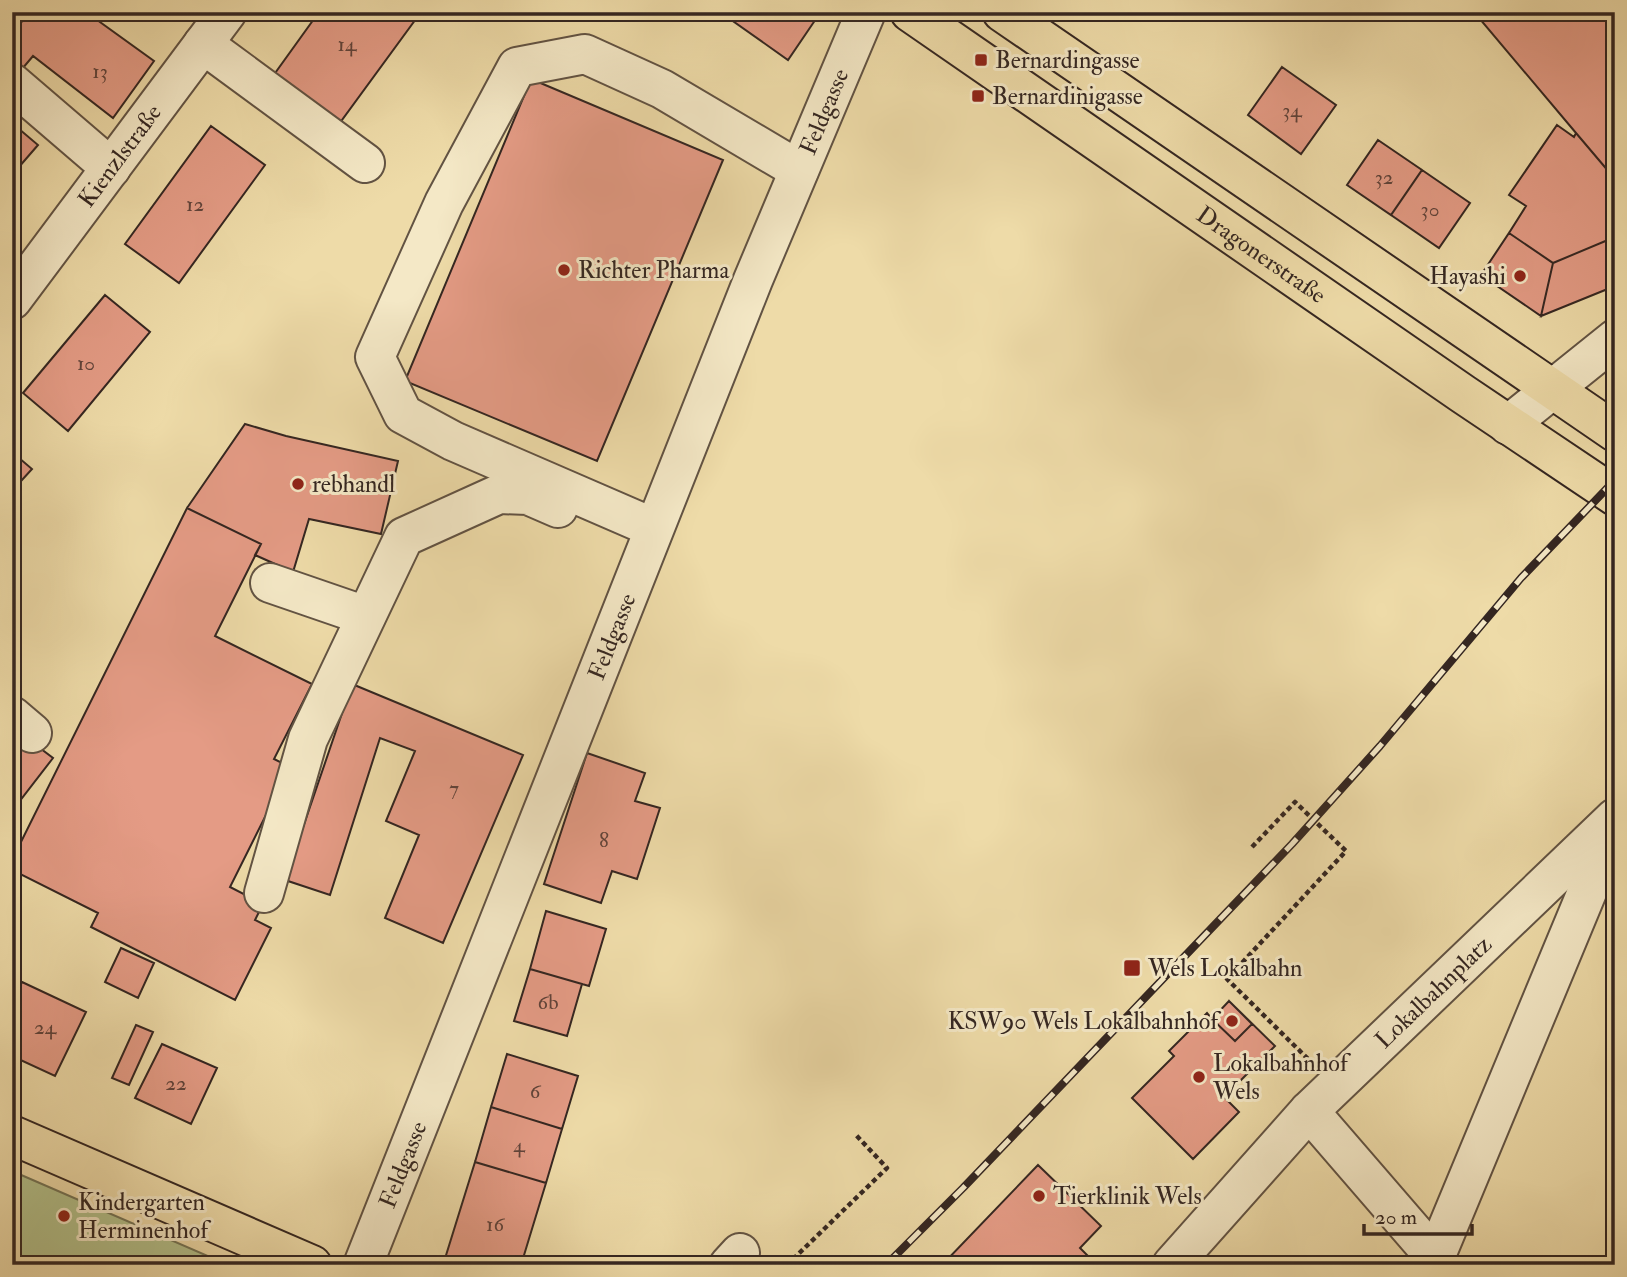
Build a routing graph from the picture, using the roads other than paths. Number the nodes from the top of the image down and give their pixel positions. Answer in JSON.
{"nodes":[{"id":1,"x":866,"y":12,"type":"edge"},
{"id":2,"x":910,"y":12,"type":"edge"},
{"id":3,"x":1002,"y":12,"type":"edge"},
{"id":4,"x":212,"y":23,"type":"edge"},
{"id":5,"x":12,"y":83,"type":"edge"},
{"id":6,"x":365,"y":163,"type":"dead end"},
{"id":7,"x":111,"y":169,"type":"junction"},
{"id":8,"x":799,"y":170,"type":"junction"},
{"id":9,"x":12,"y":300,"type":"edge"},
{"id":10,"x":1615,"y":339,"type":"edge"},
{"id":11,"x":1551,"y":389,"type":"junction"},
{"id":12,"x":1508,"y":425,"type":"junction"},
{"id":13,"x":1615,"y":432,"type":"edge"},
{"id":14,"x":1615,"y":496,"type":"edge"},
{"id":15,"x":651,"y":536,"type":"junction"},
{"id":16,"x":270,"y":583,"type":"dead end"},
{"id":17,"x":366,"y":615,"type":"junction"},
{"id":18,"x":1615,"y":818,"type":"edge"},
{"id":19,"x":1615,"y":825,"type":"edge"},
{"id":20,"x":264,"y":893,"type":"dead end"},
{"id":21,"x":1322,"y":1098,"type":"junction"},
{"id":22,"x":12,"y":1135,"type":"edge"},
{"id":23,"x":1434,"y":1261,"type":"edge"},
{"id":24,"x":312,"y":1265,"type":"edge"},
{"id":25,"x":363,"y":1265,"type":"edge"},
{"id":26,"x":1172,"y":1265,"type":"edge"}],
"edges":[{"from":1,"to":8,"type":"street","name":"Feldgasse"},
{"from":2,"to":12,"type":"main road","name":"Dragonerstraße"},
{"from":3,"to":11,"type":"main road"},
{"from":4,"to":6,"type":"street"},
{"from":4,"to":7,"type":"street","name":"Kienzlstraße"},
{"from":5,"to":7,"type":"street"},
{"from":7,"to":9,"type":"street","name":"Kienzlstraße"},
{"from":8,"to":15,"type":"street","name":"Feldgasse"},
{"from":8,"to":15,"type":"street"},
{"from":10,"to":11,"type":"street"},
{"from":11,"to":12,"type":"street"},
{"from":11,"to":13,"type":"main road"},
{"from":12,"to":14,"type":"main road","name":"Dragonerstraße"},
{"from":15,"to":17,"type":"street"},
{"from":15,"to":25,"type":"street","name":"Feldgasse"},
{"from":16,"to":17,"type":"street"},
{"from":17,"to":20,"type":"street"},
{"from":18,"to":21,"type":"street","name":"Lokalbahnplatz"},
{"from":19,"to":23,"type":"street"},
{"from":21,"to":23,"type":"street"},
{"from":21,"to":26,"type":"street","name":"Lokalbahnplatz"},
{"from":22,"to":24,"type":"main road"}]}
